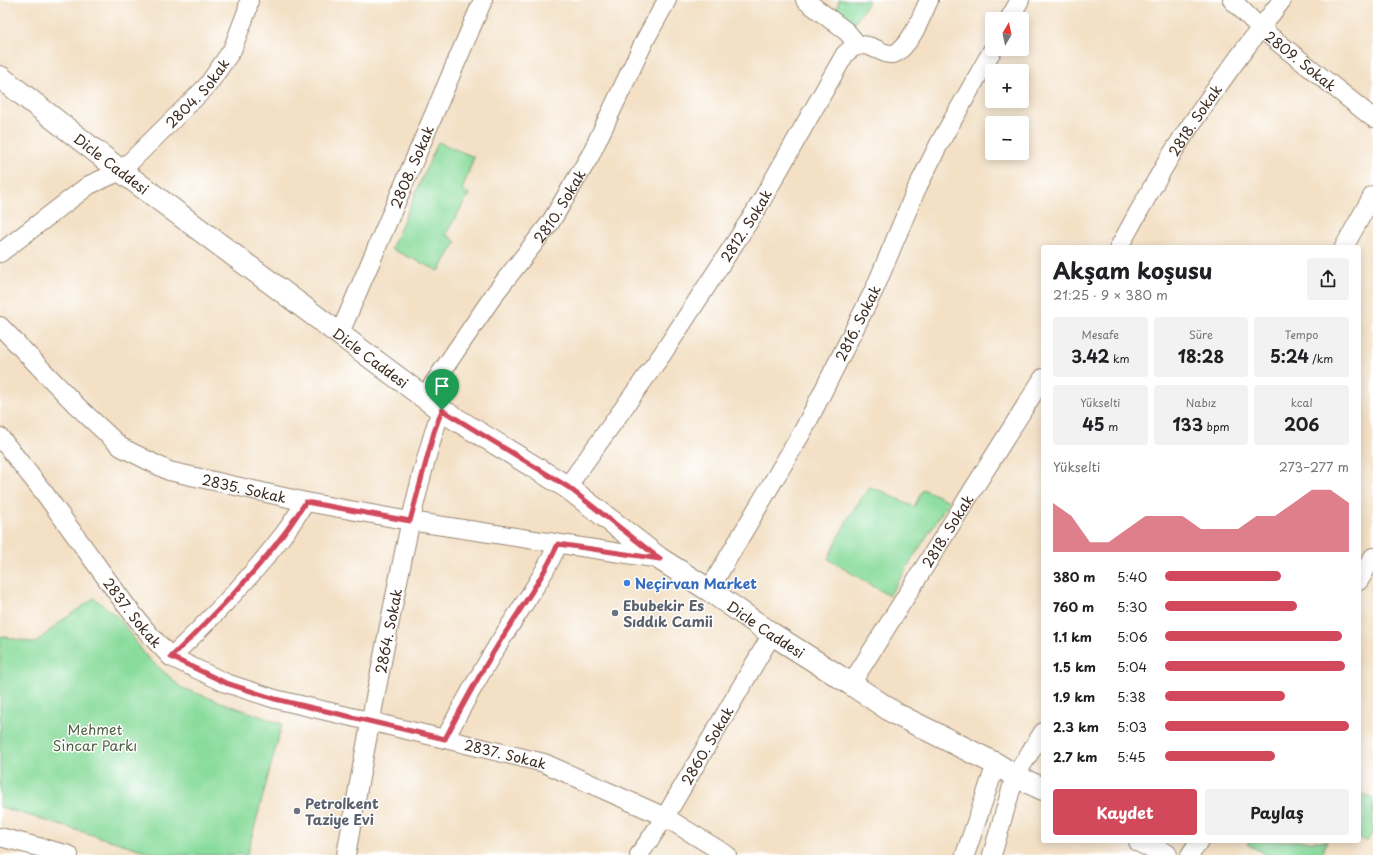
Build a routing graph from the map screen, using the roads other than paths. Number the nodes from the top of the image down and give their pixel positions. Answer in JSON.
{"nodes":[{"id":1,"x":249,"y":0,"type":"edge"},
{"id":2,"x":483,"y":0,"type":"edge"},
{"id":3,"x":668,"y":0,"type":"edge"},
{"id":4,"x":805,"y":0,"type":"edge"},
{"id":5,"x":929,"y":0,"type":"edge"},
{"id":6,"x":1020,"y":0,"type":"edge"},
{"id":7,"x":1232,"y":0,"type":"edge"},
{"id":8,"x":1282,"y":0,"type":"edge"},
{"id":9,"x":1013,"y":12,"type":"edge"},
{"id":10,"x":1260,"y":28,"type":"junction"},
{"id":11,"x":858,"y":45,"type":"junction"},
{"id":12,"x":989,"y":56,"type":"edge"},
{"id":13,"x":0,"y":77,"type":"edge"},
{"id":14,"x":1373,"y":118,"type":"edge"},
{"id":15,"x":121,"y":171,"type":"junction"},
{"id":16,"x":1373,"y":195,"type":"edge"},
{"id":17,"x":1119,"y":245,"type":"edge"},
{"id":18,"x":1345,"y":245,"type":"edge"},
{"id":19,"x":0,"y":253,"type":"edge"},
{"id":20,"x":0,"y":326,"type":"edge"},
{"id":21,"x":340,"y":333,"type":"junction"},
{"id":22,"x":1041,"y":381,"type":"edge"},
{"id":23,"x":425,"y":396,"type":"junction"},
{"id":24,"x":442,"y":410,"type":"junction"},
{"id":25,"x":0,"y":437,"type":"edge"},
{"id":26,"x":568,"y":487,"type":"junction"},
{"id":27,"x":306,"y":502,"type":"junction"},
{"id":28,"x":410,"y":521,"type":"junction"},
{"id":29,"x":558,"y":544,"type":"junction"},
{"id":30,"x":1373,"y":557,"type":"edge"},
{"id":31,"x":660,"y":559,"type":"junction"},
{"id":32,"x":1361,"y":578,"type":"edge"},
{"id":33,"x":708,"y":590,"type":"junction"},
{"id":34,"x":772,"y":634,"type":"junction"},
{"id":35,"x":171,"y":657,"type":"junction"},
{"id":36,"x":851,"y":684,"type":"junction"},
{"id":37,"x":370,"y":722,"type":"junction"},
{"id":38,"x":1041,"y":735,"type":"edge"},
{"id":39,"x":445,"y":739,"type":"junction"},
{"id":40,"x":996,"y":764,"type":"junction"},
{"id":41,"x":1015,"y":776,"type":"junction"},
{"id":42,"x":1041,"y":788,"type":"edge"},
{"id":43,"x":665,"y":817,"type":"junction"},
{"id":44,"x":0,"y":837,"type":"edge"},
{"id":45,"x":1144,"y":843,"type":"edge"},
{"id":46,"x":1198,"y":843,"type":"edge"},
{"id":47,"x":69,"y":855,"type":"edge"},
{"id":48,"x":346,"y":855,"type":"edge"},
{"id":49,"x":639,"y":855,"type":"edge"},
{"id":50,"x":727,"y":855,"type":"edge"},
{"id":51,"x":965,"y":855,"type":"edge"},
{"id":52,"x":992,"y":855,"type":"edge"},
{"id":53,"x":1166,"y":855,"type":"edge"},
{"id":54,"x":1190,"y":855,"type":"edge"}],
"edges":[{"from":1,"to":15,"type":"street","name":"2804. Sokak"},
{"from":2,"to":21,"type":"street","name":"2808. Sokak"},
{"from":3,"to":23,"type":"street","name":"2810. Sokak"},
{"from":4,"to":11,"type":"street"},
{"from":5,"to":11,"type":"street"},
{"from":6,"to":9,"type":"street"},
{"from":7,"to":10,"type":"street","name":"2809. Sokak"},
{"from":8,"to":10,"type":"street","name":"2818. Sokak"},
{"from":10,"to":14,"type":"street","name":"2809. Sokak"},
{"from":10,"to":17,"type":"street","name":"2818. Sokak"},
{"from":11,"to":26,"type":"street","name":"2812. Sokak"},
{"from":12,"to":33,"type":"street","name":"2816. Sokak"},
{"from":13,"to":15,"type":"street","name":"Dicle Caddesi"},
{"from":15,"to":19,"type":"street","name":"2804. Sokak"},
{"from":15,"to":21,"type":"street","name":"Dicle Caddesi"},
{"from":16,"to":18,"type":"street"},
{"from":20,"to":27,"type":"street","name":"2835. Sokak"},
{"from":21,"to":23,"type":"street","name":"Dicle Caddesi"},
{"from":22,"to":36,"type":"street","name":"2818. Sokak"},
{"from":23,"to":24,"type":"street","name":"Dicle Caddesi"},
{"from":24,"to":26,"type":"street","name":"Dicle Caddesi"},
{"from":24,"to":28,"type":"street","name":"2864. Sokak"},
{"from":25,"to":35,"type":"street","name":"2837. Sokak"},
{"from":26,"to":31,"type":"street","name":"Dicle Caddesi"},
{"from":27,"to":28,"type":"street","name":"2835. Sokak"},
{"from":27,"to":35,"type":"street"},
{"from":28,"to":29,"type":"street","name":"2835. Sokak"},
{"from":28,"to":37,"type":"street","name":"2864. Sokak"},
{"from":29,"to":31,"type":"street","name":"2835. Sokak"},
{"from":29,"to":39,"type":"street"},
{"from":30,"to":32,"type":"street"},
{"from":31,"to":33,"type":"street","name":"Dicle Caddesi"},
{"from":33,"to":34,"type":"street","name":"Dicle Caddesi"},
{"from":34,"to":36,"type":"street","name":"Dicle Caddesi"},
{"from":34,"to":43,"type":"street","name":"2860. Sokak"},
{"from":35,"to":37,"type":"street","name":"2837. Sokak"},
{"from":36,"to":40,"type":"street","name":"Dicle Caddesi"},
{"from":37,"to":39,"type":"street","name":"2837. Sokak"},
{"from":37,"to":48,"type":"street","name":"2864. Sokak"},
{"from":38,"to":41,"type":"street"},
{"from":39,"to":43,"type":"street","name":"2837. Sokak"},
{"from":40,"to":41,"type":"street","name":"Dicle Caddesi"},
{"from":40,"to":51,"type":"street"},
{"from":41,"to":42,"type":"street","name":"Dicle Caddesi"},
{"from":41,"to":52,"type":"street"},
{"from":43,"to":49,"type":"street","name":"2860. Sokak"},
{"from":43,"to":50,"type":"street","name":"2837. Sokak"},
{"from":44,"to":47,"type":"street"},
{"from":45,"to":53,"type":"street"},
{"from":46,"to":54,"type":"street"}]}
